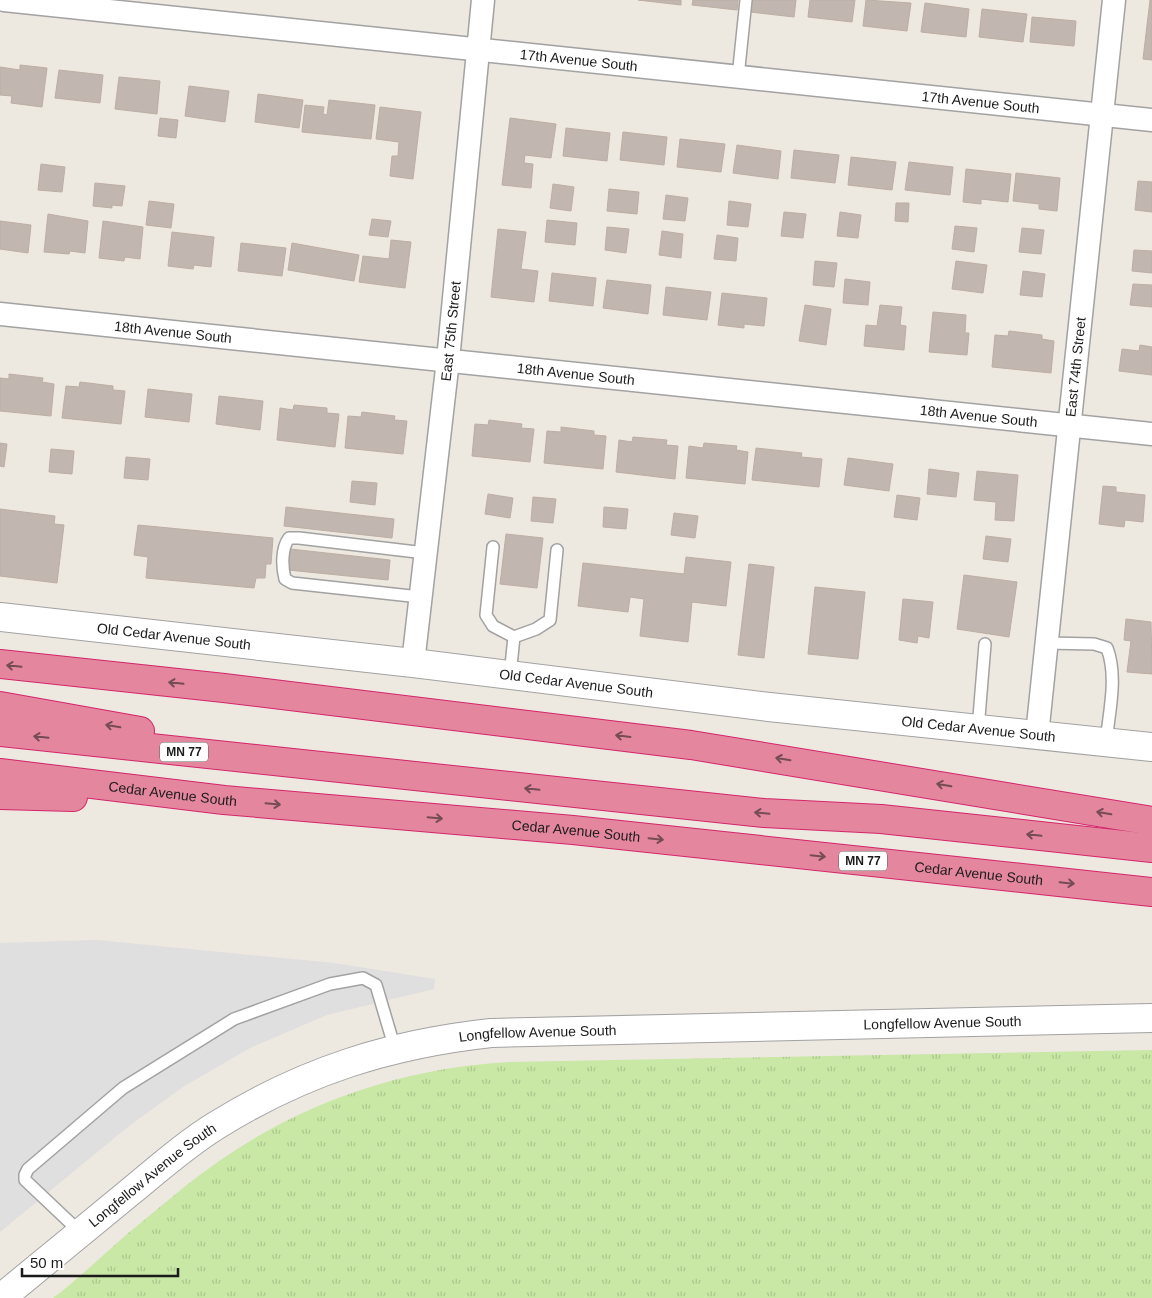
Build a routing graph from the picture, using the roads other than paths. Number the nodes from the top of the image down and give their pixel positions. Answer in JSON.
{"nodes":[{"id":1,"x":4,"y":0,"type":"edge"},
{"id":2,"x":483,"y":0,"type":"edge"},
{"id":3,"x":746,"y":0,"type":"edge"},
{"id":4,"x":1114,"y":0,"type":"edge"},
{"id":5,"x":478,"y":49,"type":"junction"},
{"id":6,"x":738,"y":77,"type":"junction"},
{"id":7,"x":1102,"y":115,"type":"junction"},
{"id":8,"x":1152,"y":120,"type":"edge"},
{"id":9,"x":0,"y":314,"type":"edge"},
{"id":10,"x":448,"y":360,"type":"junction"},
{"id":11,"x":1070,"y":426,"type":"junction"},
{"id":12,"x":1152,"y":434,"type":"edge"},
{"id":13,"x":493,"y":548,"type":"dead end"},
{"id":14,"x":557,"y":550,"type":"dead end"},
{"id":15,"x":425,"y":553,"type":"junction"},
{"id":16,"x":420,"y":597,"type":"junction"},
{"id":17,"x":0,"y":617,"type":"edge"},
{"id":18,"x":514,"y":637,"type":"junction"},
{"id":19,"x":1047,"y":643,"type":"junction"},
{"id":20,"x":986,"y":644,"type":"dead end"},
{"id":21,"x":413,"y":663,"type":"junction"},
{"id":22,"x":0,"y":664,"type":"edge"},
{"id":23,"x":510,"y":676,"type":"junction"},
{"id":24,"x":0,"y":706,"type":"edge"},
{"id":25,"x":978,"y":729,"type":"junction"},
{"id":26,"x":0,"y":732,"type":"edge"},
{"id":27,"x":1037,"y":735,"type":"junction"},
{"id":28,"x":1106,"y":742,"type":"junction"},
{"id":29,"x":1152,"y":747,"type":"edge"},
{"id":30,"x":368,"y":772,"type":"junction"},
{"id":31,"x":0,"y":773,"type":"edge"},
{"id":32,"x":0,"y":795,"type":"edge"},
{"id":33,"x":224,"y":800,"type":"junction"},
{"id":34,"x":1152,"y":821,"type":"edge"},
{"id":35,"x":1152,"y":848,"type":"edge"},
{"id":36,"x":1152,"y":892,"type":"edge"},
{"id":37,"x":1152,"y":1018,"type":"edge"},
{"id":38,"x":395,"y":1049,"type":"junction"},
{"id":39,"x":81,"y":1233,"type":"junction"},
{"id":40,"x":1,"y":1298,"type":"edge"}],
"edges":[{"from":1,"to":5,"type":"street","name":"17th Avenue South"},
{"from":2,"to":5,"type":"street","name":"East 75th Street"},
{"from":3,"to":6,"type":"lane"},
{"from":4,"to":7,"type":"street","name":"East 74th Street"},
{"from":5,"to":6,"type":"street","name":"17th Avenue South"},
{"from":5,"to":10,"type":"street","name":"East 75th Street"},
{"from":6,"to":7,"type":"street","name":"17th Avenue South"},
{"from":7,"to":8,"type":"street","name":"17th Avenue South"},
{"from":7,"to":11,"type":"street","name":"East 74th Street"},
{"from":9,"to":10,"type":"street","name":"18th Avenue South"},
{"from":10,"to":11,"type":"street","name":"18th Avenue South"},
{"from":10,"to":15,"type":"street","name":"East 75th Street"},
{"from":11,"to":12,"type":"street","name":"18th Avenue South"},
{"from":11,"to":19,"type":"street","name":"East 74th Street"},
{"from":13,"to":18,"type":"lane"},
{"from":14,"to":18,"type":"lane"},
{"from":15,"to":16,"type":"street","name":"East 75th Street"},
{"from":15,"to":16,"type":"lane"},
{"from":16,"to":21,"type":"street","name":"East 75th Street"},
{"from":17,"to":21,"type":"street","name":"Old Cedar Avenue South"},
{"from":18,"to":23,"type":"lane"},
{"from":19,"to":27,"type":"street","name":"East 74th Street"},
{"from":19,"to":28,"type":"lane"},
{"from":20,"to":25,"type":"lane"},
{"from":21,"to":23,"type":"street","name":"Old Cedar Avenue South"},
{"from":34,"to":22,"type":"highway","one_way":true},
{"from":23,"to":25,"type":"street","name":"Old Cedar Avenue South"},
{"from":30,"to":24,"type":"highway","one_way":true},
{"from":25,"to":27,"type":"street","name":"Old Cedar Avenue South"},
{"from":30,"to":26,"type":"highway","number":"MN 77","one_way":true},
{"from":27,"to":28,"type":"street","name":"Old Cedar Avenue South"},
{"from":28,"to":29,"type":"street","name":"Old Cedar Avenue South"},
{"from":35,"to":30,"type":"highway","number":"MN 77","one_way":true},
{"from":31,"to":33,"type":"highway","name":"Cedar Avenue South","number":"MN 77"},
{"from":32,"to":33,"type":"highway"},
{"from":33,"to":36,"type":"highway","name":"Cedar Avenue South","number":"MN 77","one_way":true},
{"from":37,"to":38,"type":"street","name":"Longfellow Avenue South"},
{"from":38,"to":39,"type":"street","name":"Longfellow Avenue South"},
{"from":38,"to":39,"type":"lane"},
{"from":39,"to":40,"type":"street","name":"Longfellow Avenue South"}]}
